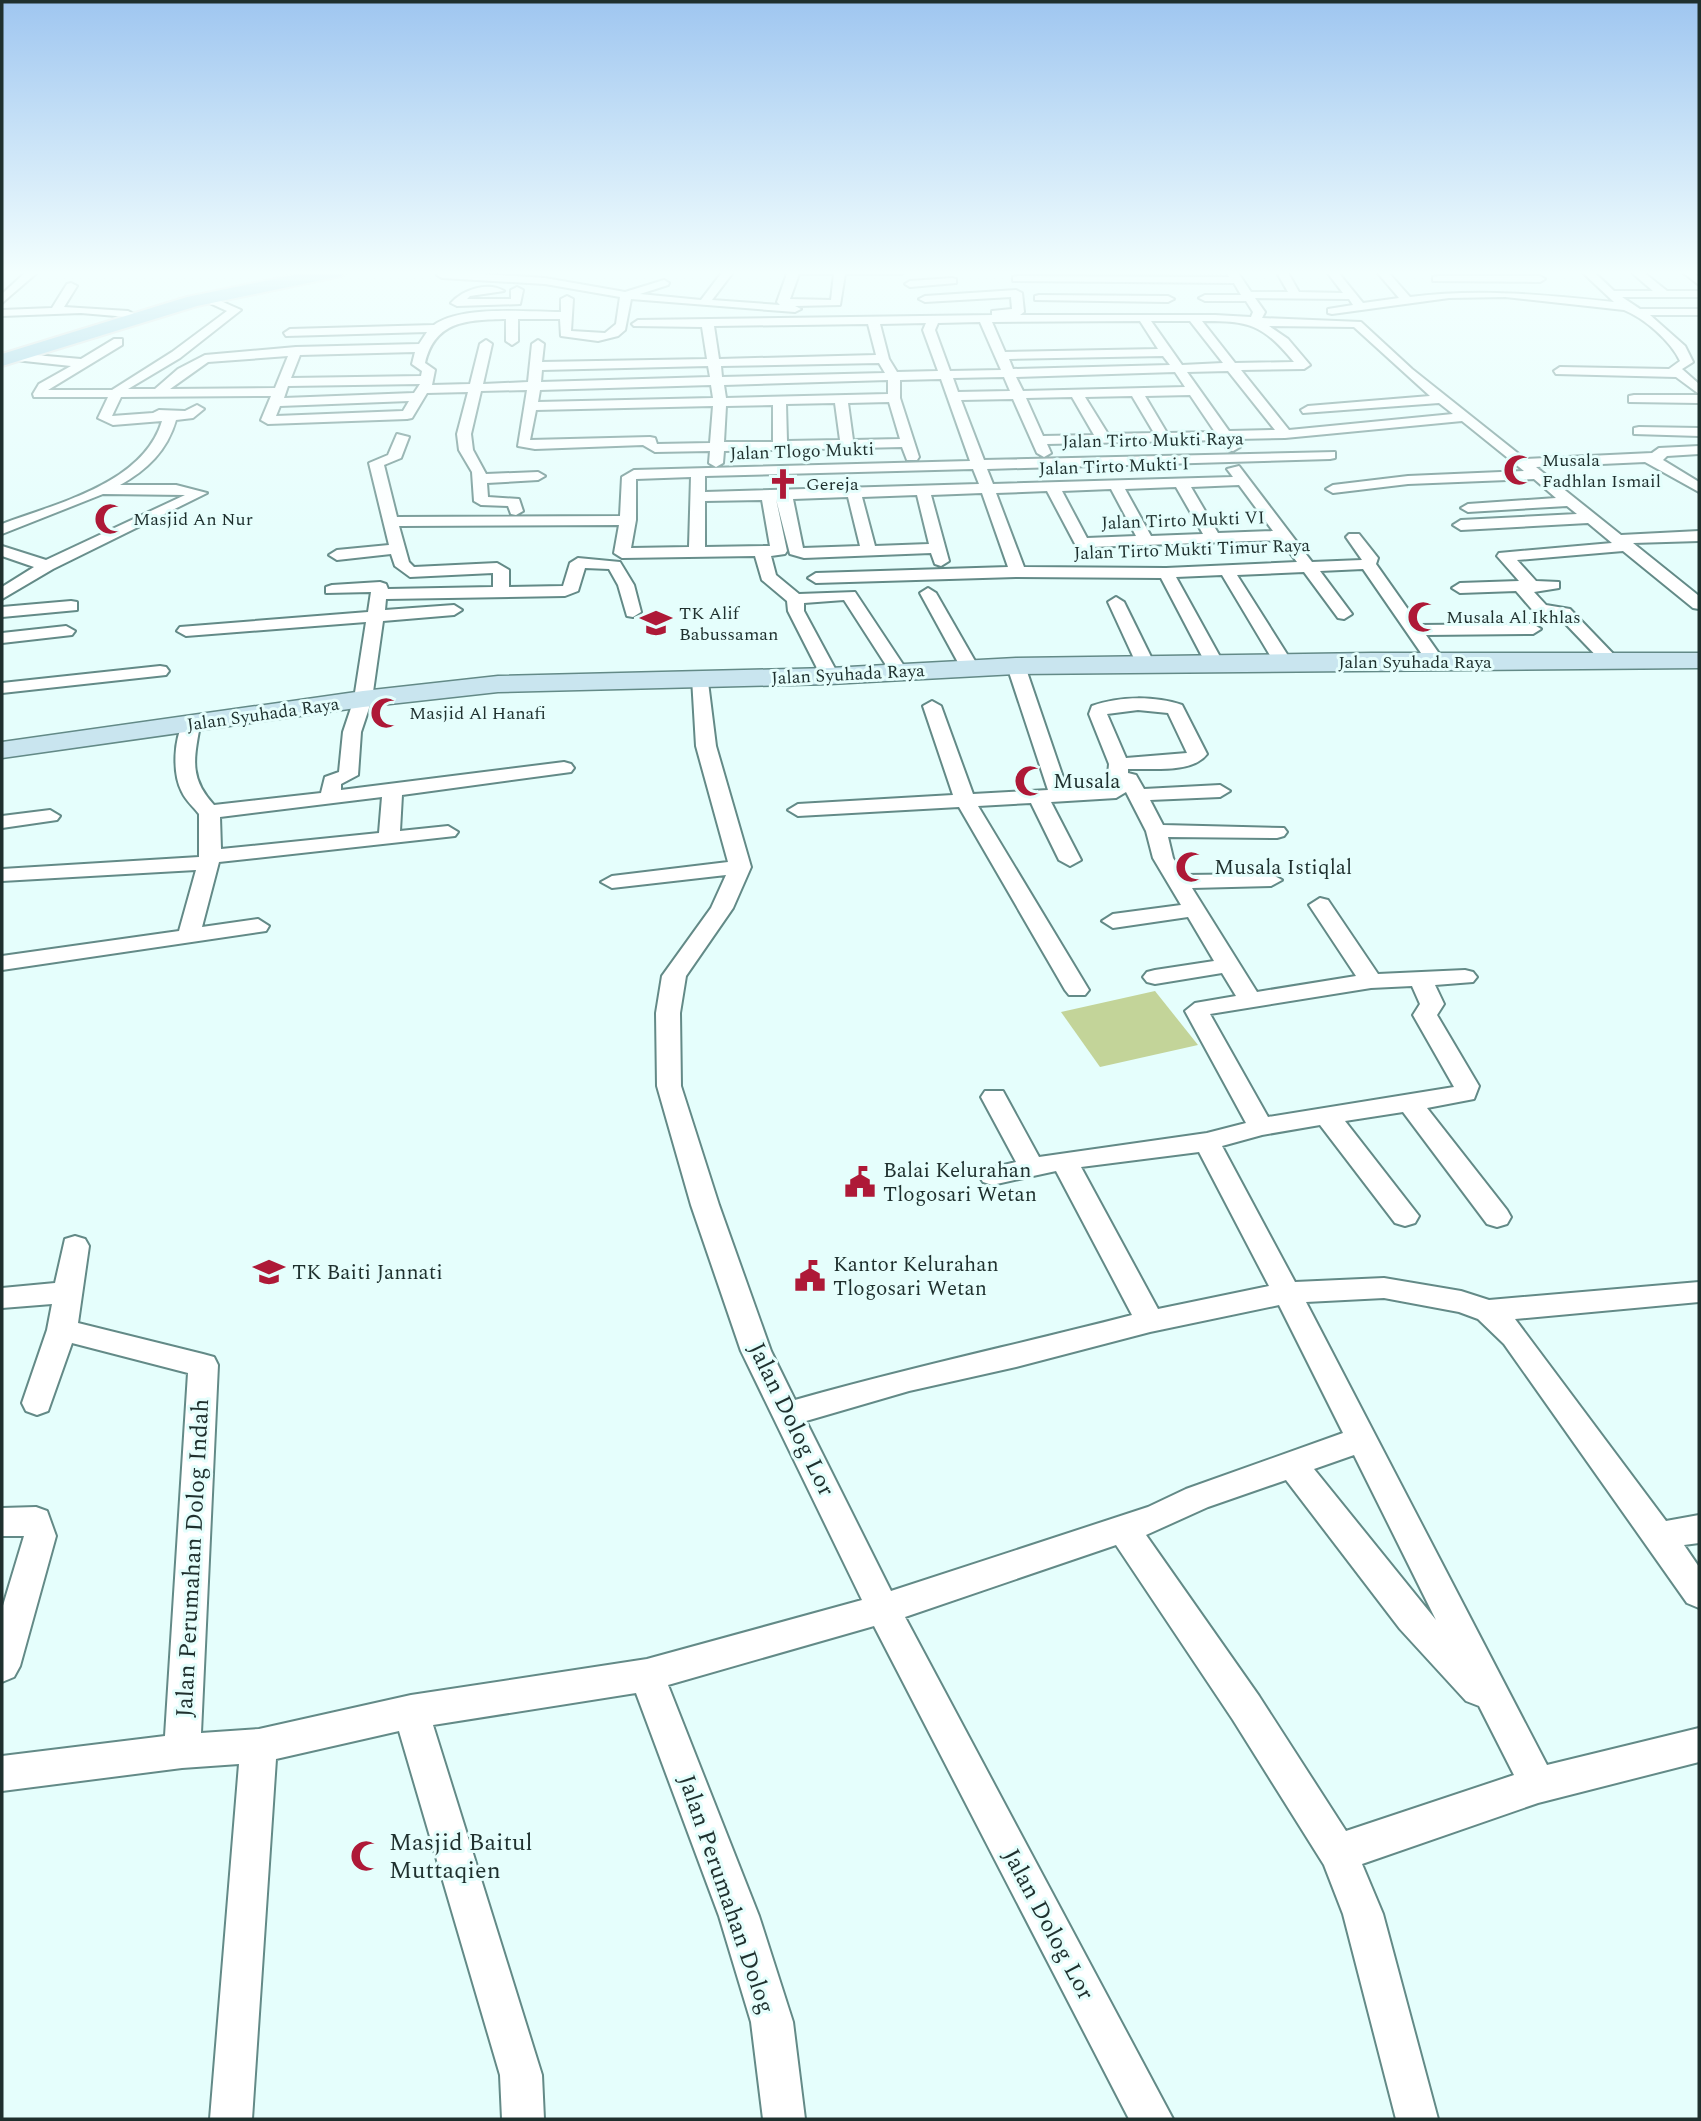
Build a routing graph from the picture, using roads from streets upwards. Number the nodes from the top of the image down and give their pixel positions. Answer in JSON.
{"nodes":[{"id":1,"x":71,"y":370,"type":"edge"},
{"id":2,"x":152,"y":370,"type":"edge"},
{"id":3,"x":188,"y":370,"type":"edge"},
{"id":4,"x":231,"y":370,"type":"edge"},
{"id":5,"x":287,"y":370,"type":"edge"},
{"id":6,"x":337,"y":370,"type":"edge"},
{"id":7,"x":365,"y":370,"type":"edge"},
{"id":8,"x":429,"y":370,"type":"edge"},
{"id":9,"x":484,"y":370,"type":"edge"},
{"id":10,"x":536,"y":370,"type":"edge"},
{"id":11,"x":717,"y":370,"type":"edge"},
{"id":12,"x":889,"y":370,"type":"edge"},
{"id":13,"x":944,"y":370,"type":"edge"},
{"id":14,"x":1008,"y":370,"type":"edge"},
{"id":15,"x":1177,"y":370,"type":"joint"},
{"id":16,"x":1236,"y":370,"type":"edge"},
{"id":17,"x":1407,"y":370,"type":"edge"},
{"id":18,"x":1676,"y":370,"type":"edge"},
{"id":19,"x":1560,"y":371,"type":"dead end"},
{"id":20,"x":1678,"y":373,"type":"junction"},
{"id":21,"x":1010,"y":375,"type":"junction"},
{"id":22,"x":947,"y":377,"type":"junction"},
{"id":23,"x":894,"y":378,"type":"junction"},
{"id":24,"x":225,"y":381,"type":"junction"},
{"id":25,"x":719,"y":383,"type":"junction"},
{"id":26,"x":476,"y":387,"type":"junction"},
{"id":27,"x":534,"y":387,"type":"junction"},
{"id":28,"x":422,"y":389,"type":"junction"},
{"id":29,"x":1699,"y":390,"type":"edge"},
{"id":30,"x":1196,"y":391,"type":"junction"},
{"id":31,"x":117,"y":392,"type":"junction"},
{"id":32,"x":277,"y":392,"type":"junction"},
{"id":33,"x":1137,"y":393,"type":"junction"},
{"id":34,"x":162,"y":394,"type":"junction"},
{"id":35,"x":1019,"y":395,"type":"junction"},
{"id":36,"x":1077,"y":395,"type":"junction"},
{"id":37,"x":953,"y":396,"type":"junction"},
{"id":38,"x":894,"y":398,"type":"junction"},
{"id":39,"x":1443,"y":399,"type":"junction"},
{"id":40,"x":1634,"y":399,"type":"dead end"},
{"id":41,"x":1699,"y":399,"type":"edge"},
{"id":42,"x":841,"y":401,"type":"junction"},
{"id":43,"x":779,"y":402,"type":"junction"},
{"id":44,"x":720,"y":403,"type":"junction"},
{"id":45,"x":531,"y":407,"type":"junction"},
{"id":46,"x":197,"y":409,"type":"dead end"},
{"id":47,"x":1308,"y":410,"type":"dead end"},
{"id":48,"x":164,"y":417,"type":"junction"},
{"id":49,"x":1465,"y":417,"type":"junction"},
{"id":50,"x":652,"y":423,"type":"junction"},
{"id":51,"x":589,"y":424,"type":"junction"},
{"id":52,"x":1284,"y":431,"type":"junction"},
{"id":53,"x":1639,"y":431,"type":"dead end"},
{"id":54,"x":1699,"y":432,"type":"edge"},
{"id":55,"x":1226,"y":435,"type":"junction"},
{"id":56,"x":1163,"y":437,"type":"junction"},
{"id":57,"x":402,"y":438,"type":"dead end"},
{"id":58,"x":1104,"y":439,"type":"junction"},
{"id":59,"x":1040,"y":440,"type":"junction"},
{"id":60,"x":908,"y":443,"type":"junction"},
{"id":61,"x":847,"y":444,"type":"junction"},
{"id":62,"x":780,"y":446,"type":"junction"},
{"id":63,"x":720,"y":447,"type":"junction"},
{"id":64,"x":1699,"y":450,"type":"edge"},
{"id":65,"x":1233,"y":457,"type":"junction"},
{"id":66,"x":1654,"y":458,"type":"junction"},
{"id":67,"x":1047,"y":462,"type":"junction"},
{"id":68,"x":1524,"y":463,"type":"junction"},
{"id":69,"x":977,"y":465,"type":"junction"},
{"id":70,"x":915,"y":467,"type":"junction"},
{"id":71,"x":698,"y":473,"type":"junction"},
{"id":72,"x":716,"y":473,"type":"junction"},
{"id":73,"x":1333,"y":473,"type":"dead end"},
{"id":74,"x":1538,"y":475,"type":"junction"},
{"id":75,"x":538,"y":477,"type":"dead end"},
{"id":76,"x":480,"y":479,"type":"junction"},
{"id":77,"x":1243,"y":481,"type":"junction"},
{"id":78,"x":1181,"y":483,"type":"junction"},
{"id":79,"x":1116,"y":485,"type":"junction"},
{"id":80,"x":1052,"y":486,"type":"junction"},
{"id":81,"x":1699,"y":488,"type":"edge"},
{"id":82,"x":986,"y":489,"type":"junction"},
{"id":83,"x":1333,"y":489,"type":"dead end"},
{"id":84,"x":102,"y":490,"type":"junction"},
{"id":85,"x":923,"y":490,"type":"junction"},
{"id":86,"x":854,"y":492,"type":"junction"},
{"id":87,"x":768,"y":494,"type":"junction"},
{"id":88,"x":785,"y":494,"type":"junction"},
{"id":89,"x":699,"y":496,"type":"junction"},
{"id":90,"x":1571,"y":501,"type":"junction"},
{"id":91,"x":1468,"y":508,"type":"dead end"},
{"id":92,"x":516,"y":511,"type":"dead end"},
{"id":93,"x":1592,"y":518,"type":"junction"},
{"id":94,"x":628,"y":520,"type":"junction"},
{"id":95,"x":388,"y":522,"type":"junction"},
{"id":96,"x":6,"y":524,"type":"edge"},
{"id":97,"x":1461,"y":525,"type":"dead end"},
{"id":98,"x":1284,"y":535,"type":"junction"},
{"id":99,"x":1699,"y":536,"type":"edge"},
{"id":100,"x":1354,"y":537,"type":"dead end"},
{"id":101,"x":1214,"y":538,"type":"junction"},
{"id":102,"x":1146,"y":541,"type":"junction"},
{"id":103,"x":1083,"y":543,"type":"junction"},
{"id":104,"x":1625,"y":543,"type":"junction"},
{"id":105,"x":937,"y":548,"type":"junction"},
{"id":106,"x":2,"y":551,"type":"edge"},
{"id":107,"x":697,"y":552,"type":"junction"},
{"id":108,"x":869,"y":552,"type":"junction"},
{"id":109,"x":762,"y":553,"type":"junction"},
{"id":110,"x":337,"y":555,"type":"dead end"},
{"id":111,"x":618,"y":559,"type":"junction"},
{"id":112,"x":1368,"y":564,"type":"junction"},
{"id":113,"x":1307,"y":565,"type":"junction"},
{"id":114,"x":47,"y":566,"type":"junction"},
{"id":115,"x":1226,"y":569,"type":"junction"},
{"id":116,"x":391,"y":572,"type":"junction"},
{"id":117,"x":1018,"y":572,"type":"junction"},
{"id":118,"x":1098,"y":572,"type":"junction"},
{"id":119,"x":1166,"y":573,"type":"junction"},
{"id":120,"x":944,"y":574,"type":"junction"},
{"id":121,"x":816,"y":578,"type":"dead end"},
{"id":122,"x":1553,"y":585,"type":"dead end"},
{"id":123,"x":1532,"y":586,"type":"junction"},
{"id":124,"x":5,"y":588,"type":"edge"},
{"id":125,"x":1460,"y":588,"type":"dead end"},
{"id":126,"x":332,"y":590,"type":"dead end"},
{"id":127,"x":501,"y":590,"type":"junction"},
{"id":128,"x":928,"y":593,"type":"dead end"},
{"id":129,"x":795,"y":599,"type":"junction"},
{"id":130,"x":1116,"y":602,"type":"dead end"},
{"id":131,"x":1699,"y":604,"type":"edge"},
{"id":132,"x":71,"y":606,"type":"dead end"},
{"id":133,"x":454,"y":610,"type":"dead end"},
{"id":134,"x":2,"y":612,"type":"edge"},
{"id":135,"x":633,"y":612,"type":"dead end"},
{"id":136,"x":1344,"y":614,"type":"dead end"},
{"id":137,"x":376,"y":615,"type":"junction"},
{"id":138,"x":1533,"y":629,"type":"dead end"},
{"id":139,"x":1416,"y":630,"type":"junction"},
{"id":140,"x":66,"y":631,"type":"dead end"},
{"id":141,"x":186,"y":631,"type":"dead end"},
{"id":142,"x":2,"y":638,"type":"edge"},
{"id":143,"x":1699,"y":661,"type":"edge"},
{"id":144,"x":1283,"y":662,"type":"junction"},
{"id":145,"x":1437,"y":662,"type":"junction"},
{"id":146,"x":1612,"y":662,"type":"junction"},
{"id":147,"x":1215,"y":664,"type":"junction"},
{"id":148,"x":1146,"y":665,"type":"junction"},
{"id":149,"x":1016,"y":666,"type":"junction"},
{"id":150,"x":970,"y":668,"type":"junction"},
{"id":151,"x":160,"y":671,"type":"dead end"},
{"id":152,"x":899,"y":672,"type":"junction"},
{"id":153,"x":830,"y":676,"type":"junction"},
{"id":154,"x":701,"y":678,"type":"junction"},
{"id":155,"x":2,"y":688,"type":"edge"},
{"id":156,"x":363,"y":699,"type":"junction"},
{"id":157,"x":932,"y":706,"type":"dead end"},
{"id":158,"x":191,"y":725,"type":"junction"},
{"id":159,"x":2,"y":750,"type":"edge"},
{"id":160,"x":564,"y":768,"type":"dead end"},
{"id":161,"x":1125,"y":783,"type":"junction"},
{"id":162,"x":392,"y":790,"type":"junction"},
{"id":163,"x":1220,"y":791,"type":"dead end"},
{"id":164,"x":1059,"y":794,"type":"junction"},
{"id":165,"x":1038,"y":796,"type":"junction"},
{"id":166,"x":330,"y":798,"type":"junction"},
{"id":167,"x":965,"y":800,"type":"junction"},
{"id":168,"x":798,"y":810,"type":"dead end"},
{"id":169,"x":209,"y":812,"type":"junction"},
{"id":170,"x":50,"y":816,"type":"dead end"},
{"id":171,"x":2,"y":822,"type":"edge"},
{"id":172,"x":1156,"y":831,"type":"junction"},
{"id":173,"x":448,"y":832,"type":"dead end"},
{"id":174,"x":1277,"y":832,"type":"dead end"},
{"id":175,"x":389,"y":837,"type":"junction"},
{"id":176,"x":1150,"y":853,"type":"dead end"},
{"id":177,"x":208,"y":860,"type":"junction"},
{"id":178,"x":1070,"y":860,"type":"dead end"},
{"id":179,"x":740,"y":867,"type":"junction"},
{"id":180,"x":2,"y":875,"type":"edge"},
{"id":181,"x":1271,"y":880,"type":"dead end"},
{"id":182,"x":612,"y":882,"type":"dead end"},
{"id":183,"x":1178,"y":882,"type":"junction"},
{"id":184,"x":1320,"y":905,"type":"dead end"},
{"id":185,"x":1195,"y":909,"type":"junction"},
{"id":186,"x":1113,"y":921,"type":"dead end"},
{"id":187,"x":258,"y":926,"type":"dead end"},
{"id":188,"x":189,"y":936,"type":"junction"},
{"id":189,"x":2,"y":963,"type":"edge"},
{"id":190,"x":1229,"y":965,"type":"junction"},
{"id":191,"x":1155,"y":977,"type":"dead end"},
{"id":192,"x":1465,"y":977,"type":"dead end"},
{"id":193,"x":1420,"y":978,"type":"junction"},
{"id":194,"x":1371,"y":981,"type":"junction"},
{"id":195,"x":1077,"y":990,"type":"dead end"},
{"id":196,"x":1251,"y":1000,"type":"junction"},
{"id":197,"x":994,"y":1097,"type":"dead end"},
{"id":198,"x":1408,"y":1101,"type":"junction"},
{"id":199,"x":1326,"y":1115,"type":"junction"},
{"id":200,"x":1261,"y":1127,"type":"junction"},
{"id":201,"x":1207,"y":1142,"type":"junction"},
{"id":202,"x":1064,"y":1160,"type":"junction"},
{"id":203,"x":1032,"y":1167,"type":"junction"},
{"id":204,"x":992,"y":1176,"type":"dead end"},
{"id":205,"x":1405,"y":1216,"type":"dead end"},
{"id":206,"x":1496,"y":1217,"type":"dead end"},
{"id":207,"x":75,"y":1245,"type":"dead end"},
{"id":208,"x":68,"y":1292,"type":"junction"},
{"id":209,"x":1699,"y":1292,"type":"edge"},
{"id":210,"x":1287,"y":1293,"type":"junction"},
{"id":211,"x":2,"y":1298,"type":"edge"},
{"id":212,"x":1488,"y":1311,"type":"junction"},
{"id":213,"x":1150,"y":1321,"type":"junction"},
{"id":214,"x":62,"y":1330,"type":"junction"},
{"id":215,"x":37,"y":1403,"type":"dead end"},
{"id":216,"x":787,"y":1413,"type":"junction"},
{"id":217,"x":1363,"y":1439,"type":"junction"},
{"id":218,"x":1292,"y":1464,"type":"junction"},
{"id":219,"x":2,"y":1522,"type":"edge"},
{"id":220,"x":1123,"y":1528,"type":"junction"},
{"id":221,"x":1699,"y":1529,"type":"edge"},
{"id":222,"x":1658,"y":1535,"type":"junction"},
{"id":223,"x":1699,"y":1593,"type":"edge"},
{"id":224,"x":883,"y":1609,"type":"junction"},
{"id":225,"x":2,"y":1662,"type":"edge"},
{"id":226,"x":647,"y":1675,"type":"junction"},
{"id":227,"x":411,"y":1712,"type":"junction"},
{"id":228,"x":1500,"y":1713,"type":"junction"},
{"id":229,"x":1699,"y":1745,"type":"edge"},
{"id":230,"x":259,"y":1746,"type":"junction"},
{"id":231,"x":182,"y":1751,"type":"junction"},
{"id":232,"x":2,"y":1774,"type":"edge"},
{"id":233,"x":1538,"y":1785,"type":"junction"},
{"id":234,"x":1338,"y":1853,"type":"junction"},
{"id":235,"x":231,"y":2119,"type":"edge"},
{"id":236,"x":523,"y":2119,"type":"edge"},
{"id":237,"x":784,"y":2119,"type":"edge"},
{"id":238,"x":1152,"y":2119,"type":"edge"},
{"id":239,"x":1417,"y":2119,"type":"edge"}],
"edges":[{"from":1,"to":31,"type":"street"},
{"from":2,"to":31,"type":"street"},
{"from":3,"to":34,"type":"street"},
{"from":4,"to":24,"type":"street"},
{"from":5,"to":32,"type":"street"},
{"from":6,"to":32,"type":"street"},
{"from":7,"to":28,"type":"street"},
{"from":8,"to":28,"type":"street"},
{"from":9,"to":26,"type":"street"},
{"from":10,"to":27,"type":"street"},
{"from":11,"to":25,"type":"street"},
{"from":12,"to":23,"type":"street"},
{"from":13,"to":22,"type":"street"},
{"from":14,"to":21,"type":"street"},
{"from":15,"to":21,"type":"street"},
{"from":15,"to":30,"type":"street"},
{"from":16,"to":52,"type":"street"},
{"from":17,"to":39,"type":"street"},
{"from":18,"to":20,"type":"street"},
{"from":19,"to":20,"type":"street"},
{"from":20,"to":29,"type":"street"},
{"from":21,"to":22,"type":"street"},
{"from":21,"to":35,"type":"street"},
{"from":22,"to":23,"type":"street"},
{"from":22,"to":37,"type":"street"},
{"from":23,"to":25,"type":"street"},
{"from":23,"to":38,"type":"street"},
{"from":24,"to":32,"type":"street"},
{"from":24,"to":34,"type":"street"},
{"from":25,"to":27,"type":"street"},
{"from":25,"to":44,"type":"street"},
{"from":26,"to":27,"type":"street"},
{"from":26,"to":28,"type":"street"},
{"from":26,"to":76,"type":"street"},
{"from":27,"to":45,"type":"street"},
{"from":28,"to":32,"type":"street"},
{"from":28,"to":32,"type":"street"},
{"from":30,"to":33,"type":"street"},
{"from":30,"to":55,"type":"street"},
{"from":31,"to":34,"type":"street"},
{"from":31,"to":48,"type":"street"},
{"from":33,"to":36,"type":"street"},
{"from":33,"to":56,"type":"street"},
{"from":34,"to":48,"type":"street"},
{"from":35,"to":36,"type":"street"},
{"from":35,"to":37,"type":"street"},
{"from":35,"to":59,"type":"street"},
{"from":36,"to":58,"type":"street"},
{"from":37,"to":69,"type":"street"},
{"from":38,"to":42,"type":"street"},
{"from":38,"to":60,"type":"street"},
{"from":39,"to":47,"type":"street"},
{"from":39,"to":49,"type":"street"},
{"from":40,"to":41,"type":"street"},
{"from":42,"to":43,"type":"street"},
{"from":42,"to":61,"type":"street"},
{"from":43,"to":44,"type":"street"},
{"from":43,"to":62,"type":"street"},
{"from":44,"to":50,"type":"street"},
{"from":44,"to":63,"type":"street"},
{"from":45,"to":51,"type":"street"},
{"from":45,"to":51,"type":"street"},
{"from":46,"to":48,"type":"street"},
{"from":48,"to":84,"type":"street"},
{"from":49,"to":52,"type":"street"},
{"from":49,"to":68,"type":"street"},
{"from":50,"to":51,"type":"street"},
{"from":50,"to":51,"type":"street"},
{"from":50,"to":63,"type":"street"},
{"from":52,"to":55,"type":"street"},
{"from":53,"to":54,"type":"street"},
{"from":55,"to":56,"type":"street"},
{"from":55,"to":65,"type":"street"},
{"from":56,"to":58,"type":"street"},
{"from":57,"to":95,"type":"street"},
{"from":58,"to":59,"type":"street"},
{"from":59,"to":67,"type":"street"},
{"from":60,"to":61,"type":"street"},
{"from":60,"to":70,"type":"street"},
{"from":61,"to":62,"type":"street"},
{"from":62,"to":63,"type":"street"},
{"from":63,"to":72,"type":"street"},
{"from":64,"to":66,"type":"street"},
{"from":65,"to":67,"type":"street","name":"Jalan Tirto Mukti Raya"},
{"from":65,"to":73,"type":"street","name":"Jalan Tirto Mukti Raya"},
{"from":65,"to":77,"type":"street"},
{"from":66,"to":68,"type":"street"},
{"from":66,"to":81,"type":"street"},
{"from":67,"to":69,"type":"street","name":"Jalan Tirto Mukti Raya"},
{"from":68,"to":74,"type":"street"},
{"from":69,"to":70,"type":"street","name":"Jalan Tlogo Mukti"},
{"from":69,"to":82,"type":"street"},
{"from":70,"to":72,"type":"street","name":"Jalan Tlogo Mukti"},
{"from":71,"to":72,"type":"street","name":"Jalan Tlogo Mukti"},
{"from":71,"to":89,"type":"street"},
{"from":71,"to":94,"type":"street","name":"Jalan Tlogo Mukti"},
{"from":74,"to":83,"type":"street"},
{"from":74,"to":90,"type":"street"},
{"from":75,"to":76,"type":"street"},
{"from":76,"to":92,"type":"street"},
{"from":77,"to":78,"type":"street","name":"Jalan Tirto Mukti I"},
{"from":77,"to":98,"type":"street"},
{"from":78,"to":79,"type":"street","name":"Jalan Tirto Mukti I"},
{"from":78,"to":101,"type":"street"},
{"from":79,"to":80,"type":"street","name":"Jalan Tirto Mukti I"},
{"from":79,"to":102,"type":"street"},
{"from":80,"to":82,"type":"street","name":"Jalan Tirto Mukti I"},
{"from":80,"to":103,"type":"street"},
{"from":82,"to":85,"type":"street","name":"Jalan Tirto Mukti I"},
{"from":82,"to":117,"type":"street"},
{"from":84,"to":96,"type":"street"},
{"from":84,"to":114,"type":"street"},
{"from":85,"to":86,"type":"street","name":"Jalan Tirto Mukti I"},
{"from":85,"to":105,"type":"street"},
{"from":86,"to":88,"type":"street","name":"Jalan Tirto Mukti I"},
{"from":86,"to":108,"type":"street"},
{"from":87,"to":88,"type":"street","name":"Jalan Tirto Mukti I"},
{"from":87,"to":89,"type":"street","name":"Jalan Tirto Mukti I"},
{"from":87,"to":109,"type":"street"},
{"from":88,"to":108,"type":"street"},
{"from":89,"to":107,"type":"street"},
{"from":90,"to":91,"type":"street"},
{"from":90,"to":93,"type":"street"},
{"from":93,"to":97,"type":"street"},
{"from":93,"to":104,"type":"street"},
{"from":94,"to":95,"type":"street"},
{"from":94,"to":111,"type":"street"},
{"from":95,"to":116,"type":"street"},
{"from":98,"to":101,"type":"street","name":"Jalan Tirto Mukti VI"},
{"from":98,"to":113,"type":"street"},
{"from":99,"to":104,"type":"street"},
{"from":100,"to":112,"type":"street"},
{"from":101,"to":102,"type":"street","name":"Jalan Tirto Mukti VI"},
{"from":102,"to":103,"type":"street","name":"Jalan Tirto Mukti VI"},
{"from":103,"to":118,"type":"street"},
{"from":104,"to":123,"type":"street"},
{"from":104,"to":131,"type":"street"},
{"from":105,"to":108,"type":"street"},
{"from":105,"to":120,"type":"street"},
{"from":106,"to":114,"type":"street"},
{"from":107,"to":109,"type":"street"},
{"from":107,"to":111,"type":"street"},
{"from":109,"to":129,"type":"street"},
{"from":110,"to":116,"type":"street"},
{"from":111,"to":127,"type":"street"},
{"from":111,"to":135,"type":"street"},
{"from":112,"to":113,"type":"street","name":"Jalan Tirto Mukti Timur Raya"},
{"from":112,"to":139,"type":"street"},
{"from":113,"to":115,"type":"street","name":"Jalan Tirto Mukti Timur Raya"},
{"from":113,"to":136,"type":"street"},
{"from":114,"to":124,"type":"street"},
{"from":115,"to":119,"type":"street","name":"Jalan Tirto Mukti Timur Raya"},
{"from":115,"to":144,"type":"street"},
{"from":116,"to":126,"type":"street"},
{"from":116,"to":127,"type":"street"},
{"from":116,"to":127,"type":"street"},
{"from":116,"to":137,"type":"street"},
{"from":117,"to":118,"type":"street","name":"Jalan Tirto Mukti Timur Raya"},
{"from":117,"to":120,"type":"street","name":"Jalan Tirto Mukti Timur Raya"},
{"from":118,"to":119,"type":"street","name":"Jalan Tirto Mukti Timur Raya"},
{"from":119,"to":147,"type":"street"},
{"from":120,"to":121,"type":"street","name":"Jalan Tirto Mukti Timur Raya"},
{"from":122,"to":123,"type":"street"},
{"from":123,"to":125,"type":"street"},
{"from":123,"to":146,"type":"street"},
{"from":128,"to":150,"type":"street"},
{"from":129,"to":152,"type":"street"},
{"from":129,"to":153,"type":"street"},
{"from":130,"to":148,"type":"street"},
{"from":132,"to":134,"type":"street"},
{"from":133,"to":137,"type":"street"},
{"from":137,"to":141,"type":"street"},
{"from":137,"to":156,"type":"street"},
{"from":138,"to":139,"type":"street"},
{"from":139,"to":145,"type":"street"},
{"from":140,"to":142,"type":"street"},
{"from":143,"to":146,"type":"street","name":"Jalan Syuhada Raya"},
{"from":144,"to":145,"type":"street","name":"Jalan Syuhada Raya"},
{"from":144,"to":147,"type":"street","name":"Jalan Syuhada Raya"},
{"from":145,"to":146,"type":"street","name":"Jalan Syuhada Raya"},
{"from":147,"to":148,"type":"street","name":"Jalan Syuhada Raya"},
{"from":148,"to":149,"type":"street","name":"Jalan Syuhada Raya"},
{"from":149,"to":150,"type":"street","name":"Jalan Syuhada Raya"},
{"from":149,"to":164,"type":"street"},
{"from":150,"to":152,"type":"street","name":"Jalan Syuhada Raya"},
{"from":151,"to":155,"type":"street"},
{"from":152,"to":153,"type":"street","name":"Jalan Syuhada Raya"},
{"from":153,"to":154,"type":"street","name":"Jalan Syuhada Raya"},
{"from":154,"to":156,"type":"street","name":"Jalan Syuhada Raya"},
{"from":154,"to":179,"type":"street"},
{"from":156,"to":158,"type":"street","name":"Jalan Syuhada Raya"},
{"from":156,"to":166,"type":"street"},
{"from":157,"to":167,"type":"street"},
{"from":158,"to":159,"type":"street","name":"Jalan Syuhada Raya"},
{"from":158,"to":169,"type":"street"},
{"from":160,"to":162,"type":"street"},
{"from":161,"to":161,"type":"street"},
{"from":161,"to":163,"type":"street"},
{"from":161,"to":164,"type":"street"},
{"from":161,"to":172,"type":"street"},
{"from":161,"to":176,"type":"street"},
{"from":162,"to":166,"type":"street"},
{"from":162,"to":175,"type":"street"},
{"from":164,"to":165,"type":"street"},
{"from":165,"to":167,"type":"street"},
{"from":165,"to":178,"type":"street"},
{"from":166,"to":169,"type":"street"},
{"from":167,"to":168,"type":"street"},
{"from":167,"to":195,"type":"street"},
{"from":169,"to":177,"type":"street"},
{"from":170,"to":171,"type":"street"},
{"from":172,"to":174,"type":"street"},
{"from":172,"to":183,"type":"street"},
{"from":173,"to":175,"type":"street"},
{"from":175,"to":177,"type":"street"},
{"from":177,"to":180,"type":"street"},
{"from":177,"to":188,"type":"street"},
{"from":179,"to":182,"type":"street"},
{"from":179,"to":216,"type":"street","name":"Jalan Dolog Lor"},
{"from":181,"to":183,"type":"street"},
{"from":183,"to":185,"type":"street"},
{"from":184,"to":194,"type":"street"},
{"from":185,"to":186,"type":"street"},
{"from":185,"to":190,"type":"street"},
{"from":187,"to":188,"type":"street"},
{"from":188,"to":189,"type":"street"},
{"from":190,"to":191,"type":"street"},
{"from":190,"to":196,"type":"street"},
{"from":192,"to":193,"type":"street"},
{"from":193,"to":194,"type":"street"},
{"from":193,"to":198,"type":"street"},
{"from":194,"to":196,"type":"street"},
{"from":196,"to":200,"type":"street"},
{"from":197,"to":203,"type":"street"},
{"from":198,"to":199,"type":"street"},
{"from":198,"to":206,"type":"street"},
{"from":199,"to":200,"type":"street"},
{"from":199,"to":205,"type":"street"},
{"from":200,"to":201,"type":"street"},
{"from":201,"to":202,"type":"street"},
{"from":201,"to":210,"type":"street"},
{"from":202,"to":203,"type":"street"},
{"from":202,"to":213,"type":"street"},
{"from":203,"to":204,"type":"street"},
{"from":207,"to":208,"type":"street"},
{"from":208,"to":211,"type":"street"},
{"from":208,"to":214,"type":"street"},
{"from":209,"to":212,"type":"street"},
{"from":210,"to":212,"type":"street"},
{"from":210,"to":213,"type":"street"},
{"from":210,"to":217,"type":"street"},
{"from":212,"to":222,"type":"street"},
{"from":213,"to":216,"type":"street"},
{"from":214,"to":215,"type":"street"},
{"from":214,"to":231,"type":"street","name":"Jalan Perumahan Dolog Indah"},
{"from":216,"to":224,"type":"street","name":"Jalan Dolog Lor"},
{"from":217,"to":218,"type":"street"},
{"from":217,"to":228,"type":"street"},
{"from":218,"to":220,"type":"street"},
{"from":218,"to":228,"type":"street"},
{"from":219,"to":225,"type":"street"},
{"from":220,"to":224,"type":"street"},
{"from":220,"to":234,"type":"street"},
{"from":221,"to":222,"type":"street"},
{"from":222,"to":223,"type":"street"},
{"from":224,"to":226,"type":"street"},
{"from":224,"to":238,"type":"street","name":"Jalan Dolog Lor"},
{"from":226,"to":227,"type":"street"},
{"from":226,"to":237,"type":"street","name":"Jalan Perumahan Dolog"},
{"from":227,"to":230,"type":"street"},
{"from":227,"to":236,"type":"street"},
{"from":228,"to":233,"type":"street"},
{"from":229,"to":233,"type":"street"},
{"from":230,"to":231,"type":"street"},
{"from":230,"to":235,"type":"street"},
{"from":231,"to":232,"type":"street"},
{"from":233,"to":234,"type":"street"},
{"from":234,"to":239,"type":"street"}]}
